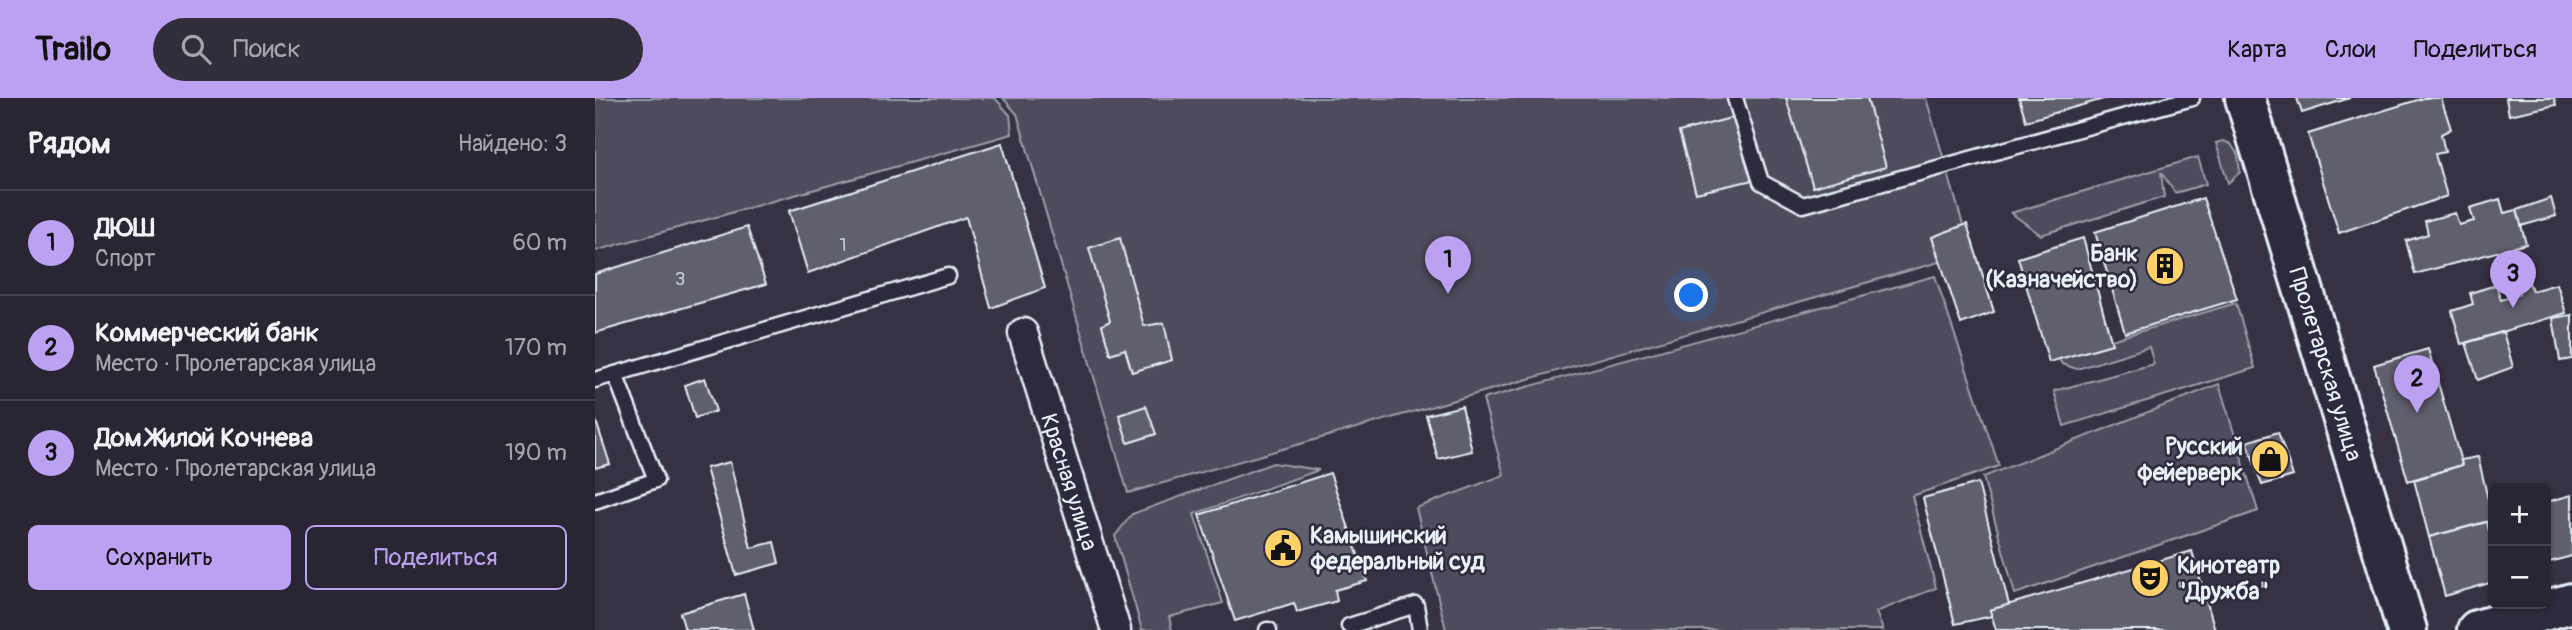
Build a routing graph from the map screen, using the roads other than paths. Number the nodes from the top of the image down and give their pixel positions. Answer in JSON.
{"nodes":[{"id":1,"x":1735,"y":98,"type":"edge"},
{"id":2,"x":2192,"y":98,"type":"edge"},
{"id":3,"x":2245,"y":98,"type":"edge"},
{"id":4,"x":948,"y":276,"type":"dead end"},
{"id":5,"x":1023,"y":333,"type":"dead end"},
{"id":6,"x":615,"y":374,"type":"junction"},
{"id":7,"x":595,"y":380,"type":"edge"},
{"id":8,"x":595,"y":501,"type":"edge"},
{"id":9,"x":2572,"y":603,"type":"edge"},
{"id":10,"x":1345,"y":629,"type":"edge"},
{"id":11,"x":1116,"y":630,"type":"edge"},
{"id":12,"x":1420,"y":630,"type":"edge"},
{"id":13,"x":2407,"y":630,"type":"edge"},
{"id":14,"x":2477,"y":630,"type":"edge"}],
"edges":[{"from":1,"to":2,"type":"lane"},
{"from":3,"to":13,"type":"main road","name":"Пролетарская улица"},
{"from":4,"to":6,"type":"lane"},
{"from":5,"to":11,"type":"street","name":"Красная улица"},
{"from":6,"to":7,"type":"lane"},
{"from":6,"to":8,"type":"lane"},
{"from":9,"to":14,"type":"main road"},
{"from":10,"to":12,"type":"lane"}]}
